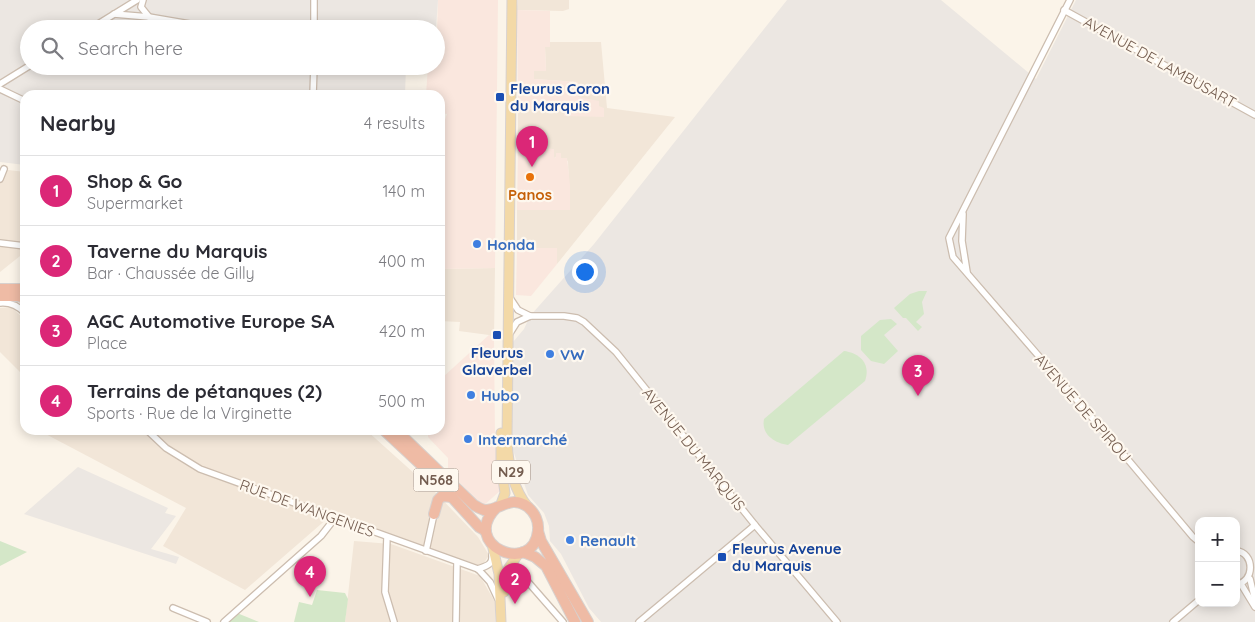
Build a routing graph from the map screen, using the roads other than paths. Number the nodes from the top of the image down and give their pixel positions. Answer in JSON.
{"nodes":[{"id":1,"x":137,"y":0,"type":"edge"},
{"id":2,"x":143,"y":0,"type":"edge"},
{"id":3,"x":314,"y":0,"type":"edge"},
{"id":4,"x":506,"y":0,"type":"edge"},
{"id":5,"x":512,"y":0,"type":"edge"},
{"id":6,"x":1070,"y":0,"type":"edge"},
{"id":7,"x":1064,"y":10,"type":"junction"},
{"id":8,"x":114,"y":14,"type":"junction"},
{"id":9,"x":149,"y":17,"type":"junction"},
{"id":10,"x":104,"y":20,"type":"edge"},
{"id":11,"x":166,"y":20,"type":"edge"},
{"id":12,"x":314,"y":20,"type":"edge"},
{"id":13,"x":20,"y":72,"type":"edge"},
{"id":14,"x":314,"y":75,"type":"edge"},
{"id":15,"x":0,"y":84,"type":"edge"},
{"id":16,"x":0,"y":89,"type":"edge"},
{"id":17,"x":314,"y":90,"type":"edge"},
{"id":18,"x":20,"y":99,"type":"edge"},
{"id":19,"x":1255,"y":115,"type":"edge"},
{"id":20,"x":4,"y":169,"type":"dead end"},
{"id":21,"x":0,"y":179,"type":"edge"},
{"id":22,"x":507,"y":195,"type":"junction"},
{"id":23,"x":963,"y":211,"type":"junction"},
{"id":24,"x":0,"y":244,"type":"edge"},
{"id":25,"x":20,"y":246,"type":"edge"},
{"id":26,"x":506,"y":248,"type":"junction"},
{"id":27,"x":967,"y":274,"type":"junction"},
{"id":28,"x":0,"y":289,"type":"edge"},
{"id":29,"x":20,"y":289,"type":"edge"},
{"id":30,"x":508,"y":295,"type":"junction"},
{"id":31,"x":20,"y":297,"type":"edge"},
{"id":32,"x":4,"y":299,"type":"edge"},
{"id":33,"x":0,"y":303,"type":"edge"},
{"id":34,"x":20,"y":308,"type":"edge"},
{"id":35,"x":530,"y":316,"type":"junction"},
{"id":36,"x":508,"y":340,"type":"junction"},
{"id":37,"x":152,"y":435,"type":"edge"},
{"id":38,"x":390,"y":435,"type":"edge"},
{"id":39,"x":401,"y":435,"type":"edge"},
{"id":40,"x":452,"y":497,"type":"junction"},
{"id":41,"x":499,"y":506,"type":"junction"},
{"id":42,"x":528,"y":508,"type":"junction"},
{"id":43,"x":434,"y":514,"type":"joint"},
{"id":44,"x":335,"y":518,"type":"junction"},
{"id":45,"x":755,"y":525,"type":"junction"},
{"id":46,"x":486,"y":531,"type":"junction"},
{"id":47,"x":538,"y":531,"type":"junction"},
{"id":48,"x":386,"y":537,"type":"junction"},
{"id":49,"x":1195,"y":539,"type":"edge"},
{"id":50,"x":492,"y":544,"type":"junction"},
{"id":51,"x":426,"y":552,"type":"junction"},
{"id":52,"x":521,"y":552,"type":"junction"},
{"id":53,"x":1240,"y":552,"type":"edge"},
{"id":54,"x":1253,"y":555,"type":"edge"},
{"id":55,"x":457,"y":562,"type":"junction"},
{"id":56,"x":478,"y":569,"type":"junction"},
{"id":57,"x":1250,"y":580,"type":"junction"},
{"id":58,"x":528,"y":582,"type":"dead end"},
{"id":59,"x":1240,"y":584,"type":"edge"},
{"id":60,"x":1240,"y":585,"type":"edge"},
{"id":61,"x":500,"y":600,"type":"junction"},
{"id":62,"x":1255,"y":600,"type":"edge"},
{"id":63,"x":1195,"y":603,"type":"edge"},
{"id":64,"x":1255,"y":607,"type":"edge"},
{"id":65,"x":173,"y":608,"type":"dead end"},
{"id":66,"x":502,"y":610,"type":"junction"},
{"id":67,"x":207,"y":622,"type":"edge"},
{"id":68,"x":224,"y":622,"type":"edge"},
{"id":69,"x":394,"y":622,"type":"edge"},
{"id":70,"x":456,"y":622,"type":"edge"},
{"id":71,"x":501,"y":622,"type":"edge"},
{"id":72,"x":563,"y":622,"type":"edge"},
{"id":73,"x":576,"y":622,"type":"edge"},
{"id":74,"x":588,"y":622,"type":"edge"},
{"id":75,"x":639,"y":622,"type":"edge"},
{"id":76,"x":837,"y":622,"type":"edge"},
{"id":77,"x":1173,"y":622,"type":"edge"}],
"edges":[{"from":1,"to":8,"type":"street"},
{"from":2,"to":9,"type":"street"},
{"from":3,"to":12,"type":"street"},
{"from":4,"to":22,"type":"main road","number":"N29"},
{"from":5,"to":22,"type":"main road","number":"N29"},
{"from":6,"to":7,"type":"street","name":"AVENUE DE SPIROU"},
{"from":7,"to":19,"type":"street","name":"AVENUE DE LAMBUSART"},
{"from":7,"to":23,"type":"street","name":"AVENUE DE SPIROU"},
{"from":8,"to":9,"type":"street"},
{"from":8,"to":10,"type":"street"},
{"from":9,"to":11,"type":"street"},
{"from":13,"to":15,"type":"street"},
{"from":14,"to":17,"type":"street"},
{"from":16,"to":18,"type":"street"},
{"from":20,"to":21,"type":"street"},
{"from":22,"to":26,"type":"main road","number":"N29"},
{"from":23,"to":27,"type":"street","name":"AVENUE DE SPIROU"},
{"from":23,"to":27,"type":"street","name":"AVENUE DE SPIROU"},
{"from":24,"to":25,"type":"street"},
{"from":26,"to":30,"type":"main road","number":"N29"},
{"from":26,"to":41,"type":"main road","number":"N29"},
{"from":27,"to":49,"type":"street","name":"AVENUE DE SPIROU"},
{"from":28,"to":29,"type":"highway"},
{"from":30,"to":35,"type":"street"},
{"from":30,"to":36,"type":"main road","number":"N29"},
{"from":31,"to":32,"type":"highway"},
{"from":32,"to":33,"type":"street"},
{"from":32,"to":34,"type":"street"},
{"from":35,"to":36,"type":"street"},
{"from":35,"to":45,"type":"street","name":"AVENUE DU MARQUIS"},
{"from":36,"to":42,"type":"main road","number":"N29"},
{"from":37,"to":44,"type":"street","name":"RUE DE WANGENIES"},
{"from":38,"to":40,"type":"highway","number":"N568"},
{"from":39,"to":41,"type":"highway","number":"N568"},
{"from":40,"to":43,"type":"highway"},
{"from":40,"to":46,"type":"highway","number":"N568"},
{"from":41,"to":42,"type":"highway"},
{"from":41,"to":46,"type":"highway"},
{"from":42,"to":47,"type":"highway"},
{"from":43,"to":51,"type":"street"},
{"from":44,"to":48,"type":"street","name":"RUE DE WANGENIES"},
{"from":44,"to":68,"type":"street"},
{"from":45,"to":75,"type":"street"},
{"from":45,"to":76,"type":"street","name":"AVENUE DU MARQUIS"},
{"from":46,"to":50,"type":"highway"},
{"from":47,"to":52,"type":"highway"},
{"from":47,"to":74,"type":"highway"},
{"from":48,"to":51,"type":"street","name":"RUE DE WANGENIES"},
{"from":48,"to":69,"type":"street"},
{"from":50,"to":52,"type":"highway"},
{"from":50,"to":56,"type":"street"},
{"from":50,"to":61,"type":"main road"},
{"from":51,"to":55,"type":"street","name":"RUE DE WANGENIES"},
{"from":52,"to":66,"type":"main road"},
{"from":52,"to":73,"type":"highway"},
{"from":53,"to":54,"type":"street"},
{"from":54,"to":57,"type":"street"},
{"from":55,"to":56,"type":"street","name":"RUE DE WANGENIES"},
{"from":55,"to":70,"type":"street"},
{"from":56,"to":61,"type":"street"},
{"from":57,"to":59,"type":"street"},
{"from":57,"to":62,"type":"street"},
{"from":58,"to":72,"type":"street"},
{"from":60,"to":64,"type":"street"},
{"from":61,"to":66,"type":"main road"},
{"from":63,"to":77,"type":"street"},
{"from":65,"to":67,"type":"street"},
{"from":66,"to":71,"type":"main road"}]}
